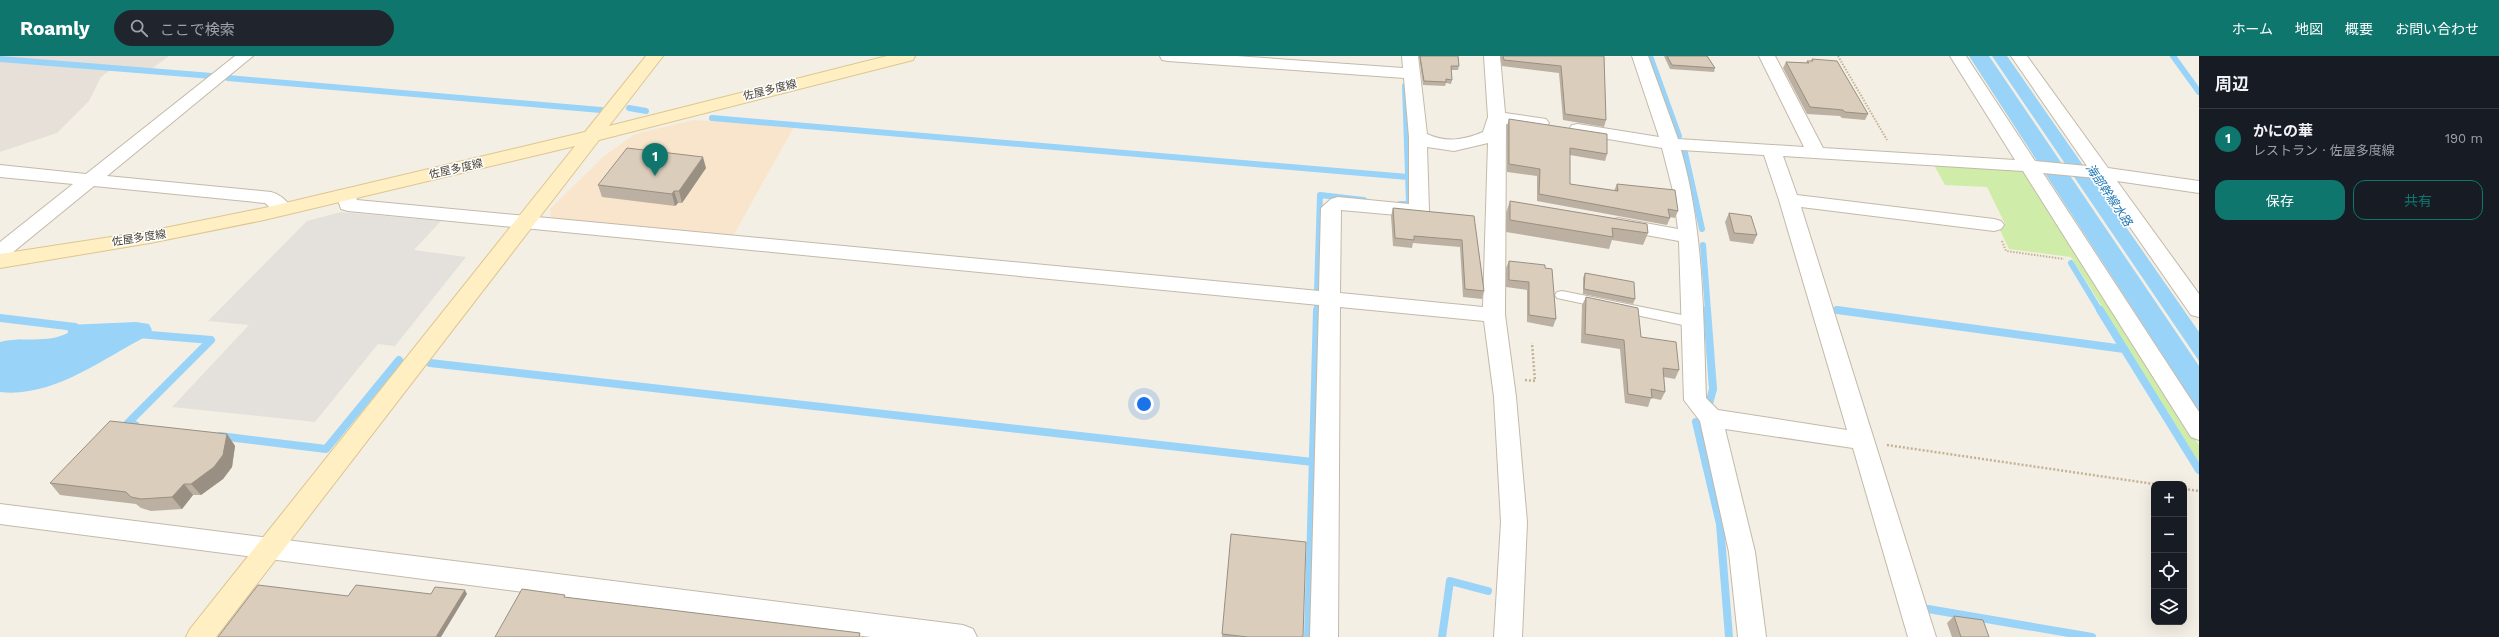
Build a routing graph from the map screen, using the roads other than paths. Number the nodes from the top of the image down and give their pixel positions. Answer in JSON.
{"nodes":[{"id":1,"x":245,"y":56,"type":"edge"},
{"id":2,"x":656,"y":56,"type":"edge"},
{"id":3,"x":907,"y":56,"type":"edge"},
{"id":4,"x":1168,"y":56,"type":"edge"},
{"id":5,"x":1492,"y":56,"type":"edge"},
{"id":6,"x":1640,"y":56,"type":"edge"},
{"id":7,"x":1767,"y":56,"type":"edge"},
{"id":8,"x":1958,"y":56,"type":"edge"},
{"id":9,"x":2019,"y":56,"type":"edge"},
{"id":10,"x":1411,"y":65,"type":"edge"},
{"id":11,"x":1497,"y":117,"type":"junction"},
{"id":12,"x":593,"y":137,"type":"junction"},
{"id":13,"x":1418,"y":137,"type":"junction"},
{"id":14,"x":1671,"y":144,"type":"junction"},
{"id":15,"x":1771,"y":150,"type":"junction"},
{"id":16,"x":1816,"y":152,"type":"junction"},
{"id":17,"x":2032,"y":167,"type":"junction"},
{"id":18,"x":0,"y":171,"type":"edge"},
{"id":19,"x":2098,"y":173,"type":"junction"},
{"id":20,"x":90,"y":180,"type":"junction"},
{"id":21,"x":2199,"y":187,"type":"edge"},
{"id":22,"x":346,"y":194,"type":"junction"},
{"id":23,"x":1789,"y":200,"type":"junction"},
{"id":24,"x":283,"y":209,"type":"junction"},
{"id":25,"x":1596,"y":220,"type":"edge"},
{"id":26,"x":526,"y":222,"type":"junction"},
{"id":27,"x":1994,"y":225,"type":"road end"},
{"id":28,"x":1689,"y":237,"type":"junction"},
{"id":29,"x":0,"y":252,"type":"edge"},
{"id":30,"x":0,"y":260,"type":"edge"},
{"id":31,"x":1562,"y":295,"type":"dead end"},
{"id":32,"x":1328,"y":299,"type":"junction"},
{"id":33,"x":2199,"y":310,"type":"edge"},
{"id":34,"x":1494,"y":315,"type":"junction"},
{"id":35,"x":1692,"y":322,"type":"junction"},
{"id":36,"x":1711,"y":418,"type":"junction"},
{"id":37,"x":2199,"y":430,"type":"edge"},
{"id":38,"x":1863,"y":441,"type":"junction"},
{"id":39,"x":0,"y":514,"type":"edge"},
{"id":40,"x":270,"y":548,"type":"junction"},
{"id":41,"x":200,"y":637,"type":"edge"},
{"id":42,"x":963,"y":637,"type":"edge"},
{"id":43,"x":1324,"y":637,"type":"edge"},
{"id":44,"x":1508,"y":637,"type":"edge"},
{"id":45,"x":1752,"y":637,"type":"edge"},
{"id":46,"x":1922,"y":637,"type":"edge"}],
"edges":[{"from":1,"to":20,"type":"street"},
{"from":2,"to":12,"type":"main road"},
{"from":3,"to":12,"type":"main road","name":"佐屋多度線"},
{"from":4,"to":10,"type":"street"},
{"from":5,"to":11,"type":"street"},
{"from":6,"to":14,"type":"street"},
{"from":7,"to":16,"type":"street"},
{"from":8,"to":17,"type":"street"},
{"from":9,"to":19,"type":"street"},
{"from":10,"to":13,"type":"street"},
{"from":11,"to":13,"type":"street"},
{"from":11,"to":14,"type":"street"},
{"from":11,"to":34,"type":"street"},
{"from":12,"to":22,"type":"main road","name":"佐屋多度線"},
{"from":12,"to":26,"type":"main road"},
{"from":13,"to":32,"type":"street"},
{"from":14,"to":15,"type":"street"},
{"from":14,"to":28,"type":"street"},
{"from":15,"to":16,"type":"street"},
{"from":15,"to":23,"type":"street"},
{"from":16,"to":17,"type":"street"},
{"from":17,"to":19,"type":"street"},
{"from":17,"to":37,"type":"street"},
{"from":18,"to":20,"type":"street"},
{"from":19,"to":21,"type":"street"},
{"from":19,"to":33,"type":"street"},
{"from":20,"to":24,"type":"street"},
{"from":20,"to":29,"type":"street"},
{"from":22,"to":24,"type":"main road","name":"佐屋多度線"},
{"from":22,"to":26,"type":"street"},
{"from":23,"to":27,"type":"street"},
{"from":23,"to":38,"type":"street"},
{"from":24,"to":30,"type":"main road","name":"佐屋多度線"},
{"from":25,"to":28,"type":"street"},
{"from":26,"to":32,"type":"street"},
{"from":26,"to":40,"type":"main road"},
{"from":28,"to":35,"type":"street"},
{"from":31,"to":35,"type":"lane"},
{"from":32,"to":34,"type":"street"},
{"from":32,"to":43,"type":"street"},
{"from":34,"to":44,"type":"street"},
{"from":35,"to":36,"type":"street"},
{"from":36,"to":38,"type":"street"},
{"from":36,"to":45,"type":"street"},
{"from":38,"to":46,"type":"street"},
{"from":39,"to":40,"type":"street"},
{"from":40,"to":41,"type":"main road"},
{"from":40,"to":42,"type":"street"}]}
